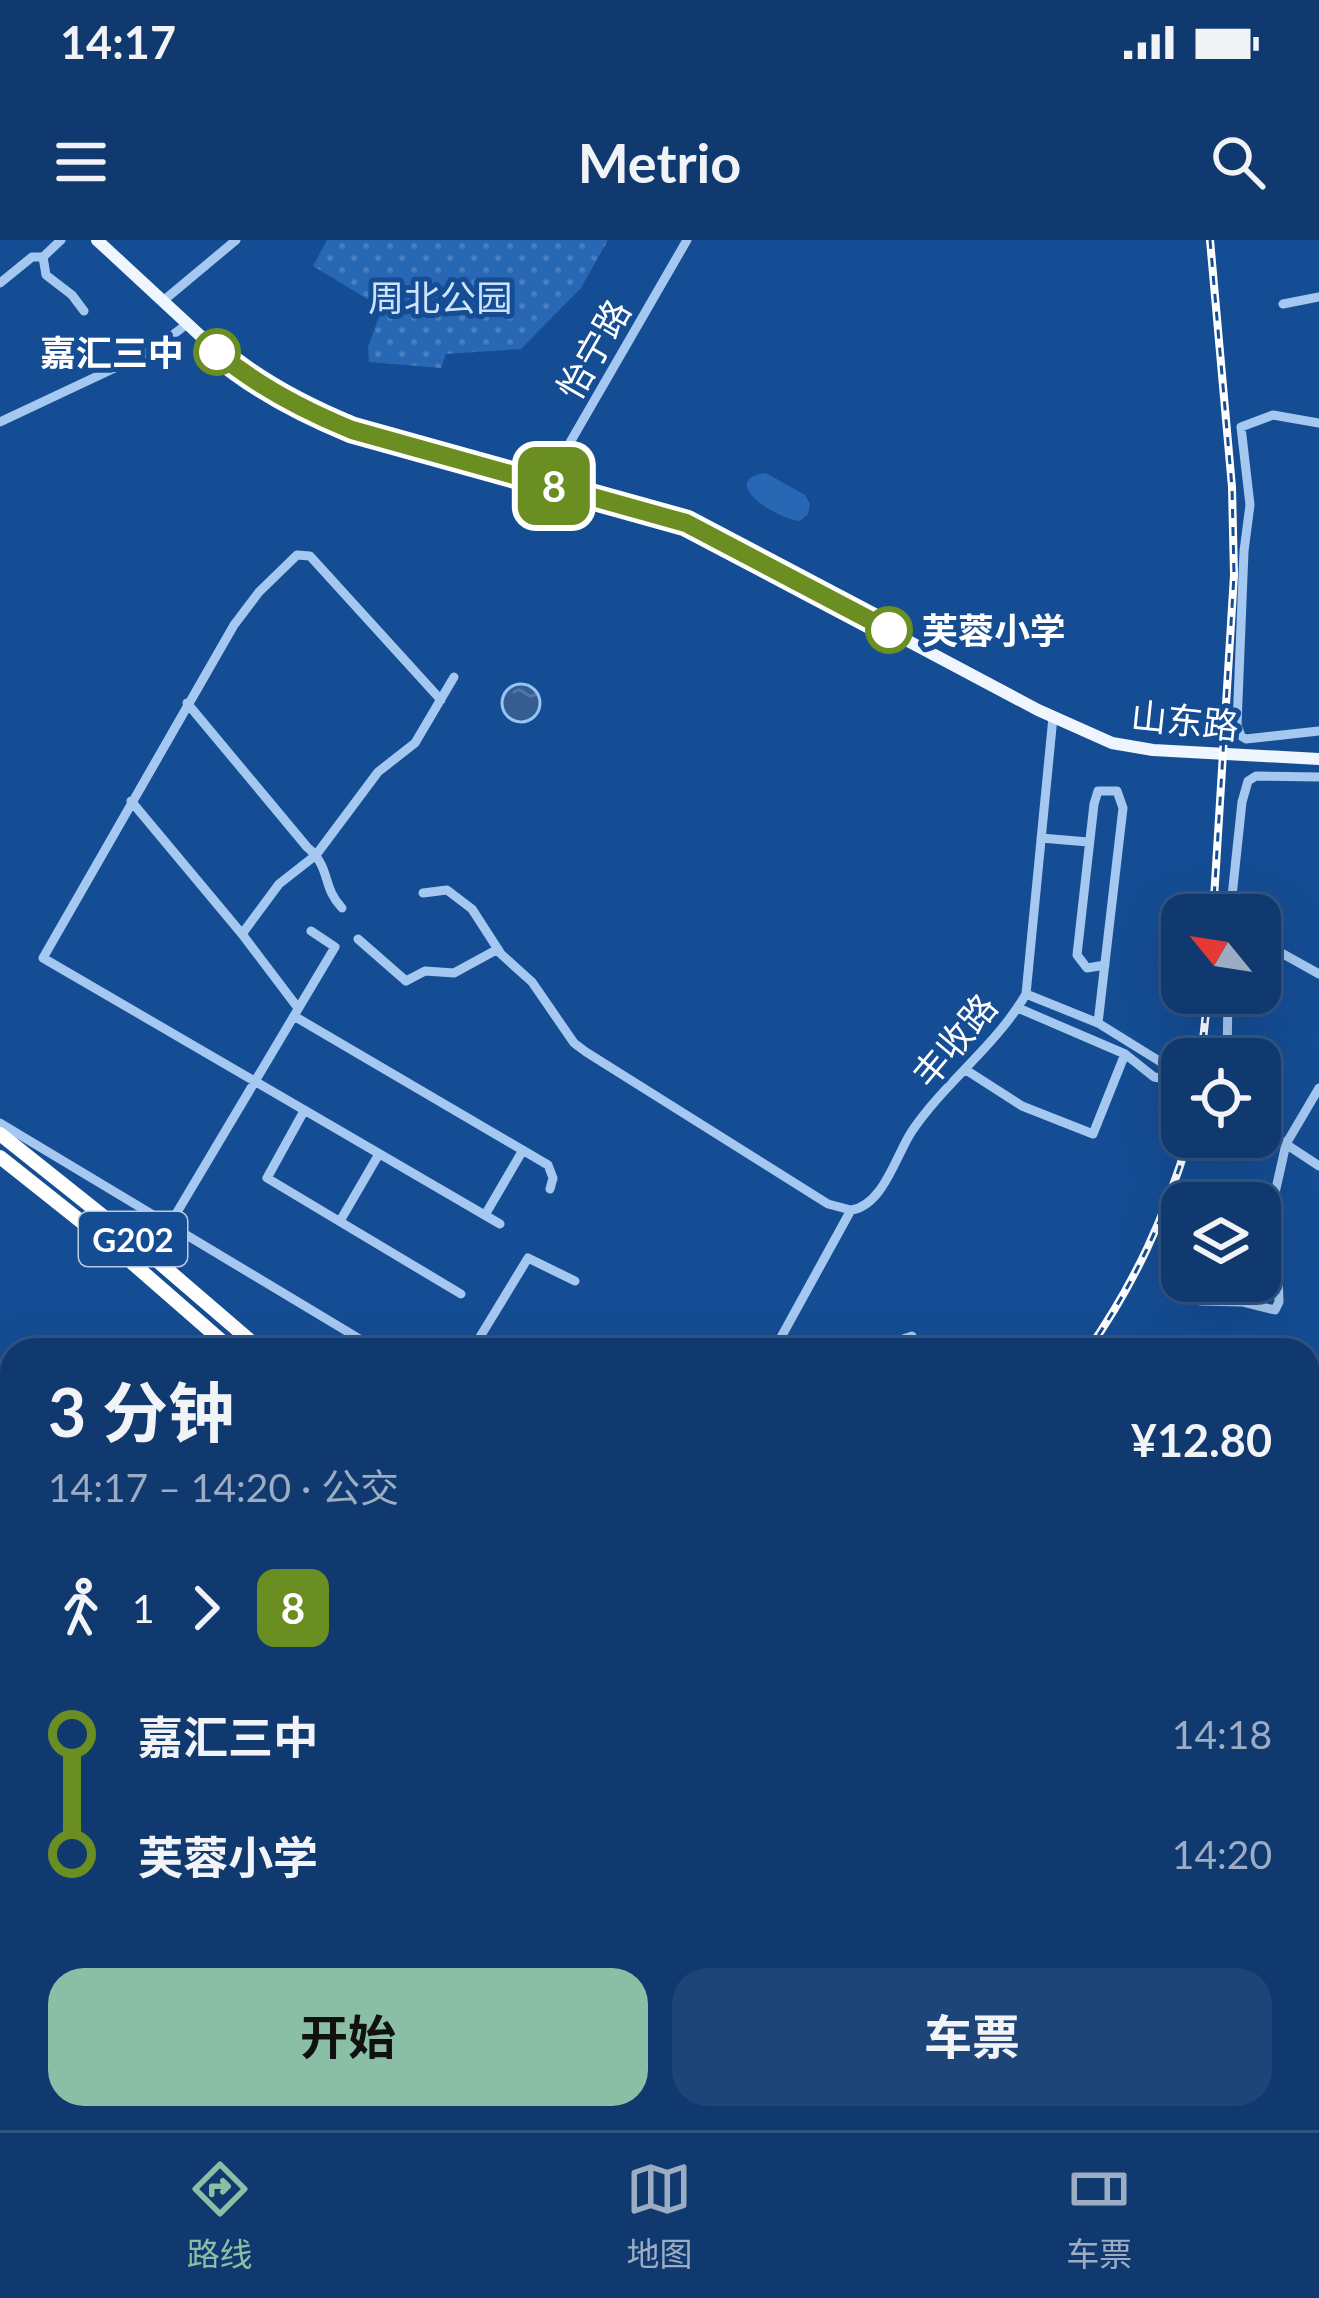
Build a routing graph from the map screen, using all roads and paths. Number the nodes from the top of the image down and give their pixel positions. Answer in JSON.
{"nodes":[{"id":1,"x":61,"y":240,"type":"edge"},
{"id":2,"x":97,"y":240,"type":"edge"},
{"id":3,"x":236,"y":240,"type":"edge"},
{"id":4,"x":687,"y":240,"type":"edge"},
{"id":5,"x":43,"y":257,"type":"junction"},
{"id":6,"x":0,"y":283,"type":"edge"},
{"id":7,"x":1319,"y":297,"type":"edge"},
{"id":8,"x":163,"y":301,"type":"junction"},
{"id":9,"x":1283,"y":304,"type":"dead end"},
{"id":10,"x":84,"y":311,"type":"dead end"},
{"id":11,"x":188,"y":324,"type":"junction"},
{"id":12,"x":0,"y":422,"type":"edge"},
{"id":13,"x":1319,"y":423,"type":"edge"},
{"id":14,"x":546,"y":484,"type":"junction"},
{"id":15,"x":454,"y":677,"type":"dead end"},
{"id":16,"x":441,"y":700,"type":"junction"},
{"id":17,"x":187,"y":703,"type":"junction"},
{"id":18,"x":1053,"y":717,"type":"junction"},
{"id":19,"x":1319,"y":731,"type":"edge"},
{"id":20,"x":1319,"y":759,"type":"edge"},
{"id":21,"x":1319,"y":777,"type":"edge"},
{"id":22,"x":131,"y":802,"type":"junction"},
{"id":23,"x":1041,"y":838,"type":"junction"},
{"id":24,"x":1088,"y":842,"type":"junction"},
{"id":25,"x":316,"y":855,"type":"junction"},
{"id":26,"x":423,"y":893,"type":"dead end"},
{"id":27,"x":1232,"y":894,"type":"edge"},
{"id":28,"x":342,"y":908,"type":"dead end"},
{"id":29,"x":311,"y":931,"type":"dead end"},
{"id":30,"x":242,"y":934,"type":"junction"},
{"id":31,"x":358,"y":939,"type":"dead end"},
{"id":32,"x":497,"y":949,"type":"junction"},
{"id":33,"x":1281,"y":952,"type":"edge"},
{"id":34,"x":1105,"y":965,"type":"junction"},
{"id":35,"x":1319,"y":974,"type":"edge"},
{"id":36,"x":1026,"y":994,"type":"junction"},
{"id":37,"x":1018,"y":1008,"type":"junction"},
{"id":38,"x":296,"y":1012,"type":"junction"},
{"id":39,"x":1098,"y":1022,"type":"junction"},
{"id":40,"x":1125,"y":1054,"type":"junction"},
{"id":41,"x":1161,"y":1062,"type":"edge"},
{"id":42,"x":966,"y":1070,"type":"junction"},
{"id":43,"x":1161,"y":1078,"type":"edge"},
{"id":44,"x":255,"y":1082,"type":"junction"},
{"id":45,"x":1319,"y":1088,"type":"edge"},
{"id":46,"x":304,"y":1111,"type":"junction"},
{"id":47,"x":0,"y":1123,"type":"edge"},
{"id":48,"x":0,"y":1134,"type":"edge"},
{"id":49,"x":1281,"y":1141,"type":"edge"},
{"id":50,"x":1286,"y":1144,"type":"junction"},
{"id":51,"x":523,"y":1150,"type":"junction"},
{"id":52,"x":380,"y":1154,"type":"junction"},
{"id":53,"x":0,"y":1157,"type":"edge"},
{"id":54,"x":1319,"y":1166,"type":"edge"},
{"id":55,"x":1277,"y":1182,"type":"edge"},
{"id":56,"x":550,"y":1189,"type":"dead end"},
{"id":57,"x":851,"y":1210,"type":"junction"},
{"id":58,"x":485,"y":1215,"type":"junction"},
{"id":59,"x":340,"y":1221,"type":"junction"},
{"id":60,"x":170,"y":1224,"type":"junction"},
{"id":61,"x":500,"y":1224,"type":"dead end"},
{"id":62,"x":147,"y":1252,"type":"junction"},
{"id":63,"x":135,"y":1265,"type":"junction"},
{"id":64,"x":574,"y":1281,"type":"dead end"},
{"id":65,"x":461,"y":1294,"type":"dead end"},
{"id":66,"x":1242,"y":1302,"type":"edge"},
{"id":67,"x":1280,"y":1302,"type":"edge"},
{"id":68,"x":912,"y":1336,"type":"dead end"},
{"id":69,"x":218,"y":1338,"type":"edge"},
{"id":70,"x":247,"y":1338,"type":"edge"},
{"id":71,"x":358,"y":1338,"type":"edge"},
{"id":72,"x":479,"y":1338,"type":"edge"},
{"id":73,"x":781,"y":1338,"type":"edge"},
{"id":74,"x":906,"y":1338,"type":"edge"}],
"edges":[{"from":1,"to":5,"type":"street"},
{"from":2,"to":8,"type":"main road","name":"山东路"},
{"from":3,"to":8,"type":"street"},
{"from":4,"to":14,"type":"street","name":"怡宁路"},
{"from":5,"to":6,"type":"street"},
{"from":5,"to":10,"type":"street"},
{"from":7,"to":9,"type":"street"},
{"from":8,"to":11,"type":"main road","name":"山东路"},
{"from":11,"to":12,"type":"street"},
{"from":11,"to":14,"type":"main road","name":"山东路"},
{"from":13,"to":19,"type":"street"},
{"from":14,"to":18,"type":"main road","name":"山东路"},
{"from":15,"to":16,"type":"street"},
{"from":16,"to":17,"type":"street"},
{"from":16,"to":25,"type":"street"},
{"from":17,"to":22,"type":"street"},
{"from":17,"to":25,"type":"street"},
{"from":18,"to":20,"type":"main road","name":"山东路"},
{"from":18,"to":23,"type":"street","name":"丰收路"},
{"from":21,"to":27,"type":"street"},
{"from":22,"to":30,"type":"street"},
{"from":22,"to":44,"type":"street"},
{"from":23,"to":24,"type":"street"},
{"from":23,"to":36,"type":"street","name":"丰收路"},
{"from":24,"to":34,"type":"street"},
{"from":24,"to":34,"type":"street"},
{"from":25,"to":28,"type":"street"},
{"from":25,"to":30,"type":"street"},
{"from":26,"to":32,"type":"street"},
{"from":29,"to":38,"type":"street"},
{"from":30,"to":38,"type":"street"},
{"from":31,"to":32,"type":"street"},
{"from":32,"to":57,"type":"street"},
{"from":33,"to":35,"type":"street"},
{"from":34,"to":39,"type":"street"},
{"from":36,"to":37,"type":"street","name":"丰收路"},
{"from":36,"to":39,"type":"street"},
{"from":37,"to":40,"type":"street"},
{"from":37,"to":42,"type":"street","name":"丰收路"},
{"from":38,"to":44,"type":"street"},
{"from":38,"to":51,"type":"street"},
{"from":39,"to":41,"type":"street"},
{"from":40,"to":42,"type":"street"},
{"from":40,"to":43,"type":"street"},
{"from":42,"to":57,"type":"street","name":"丰收路"},
{"from":44,"to":46,"type":"street"},
{"from":44,"to":60,"type":"street"},
{"from":45,"to":50,"type":"street"},
{"from":46,"to":52,"type":"street"},
{"from":46,"to":59,"type":"street"},
{"from":47,"to":60,"type":"street"},
{"from":48,"to":62,"type":"highway","number":"G202"},
{"from":49,"to":50,"type":"street"},
{"from":50,"to":54,"type":"street"},
{"from":50,"to":55,"type":"street"},
{"from":51,"to":56,"type":"street"},
{"from":51,"to":58,"type":"street"},
{"from":52,"to":58,"type":"street"},
{"from":52,"to":59,"type":"street"},
{"from":53,"to":63,"type":"highway","number":"G202"},
{"from":57,"to":73,"type":"street","name":"丰收路"},
{"from":58,"to":61,"type":"street"},
{"from":59,"to":65,"type":"street"},
{"from":60,"to":62,"type":"street"},
{"from":60,"to":71,"type":"street"},
{"from":62,"to":63,"type":"street"},
{"from":62,"to":70,"type":"highway","number":"G202"},
{"from":63,"to":69,"type":"highway","number":"G202"},
{"from":64,"to":72,"type":"street"},
{"from":66,"to":67,"type":"street"},
{"from":68,"to":74,"type":"street"}]}
